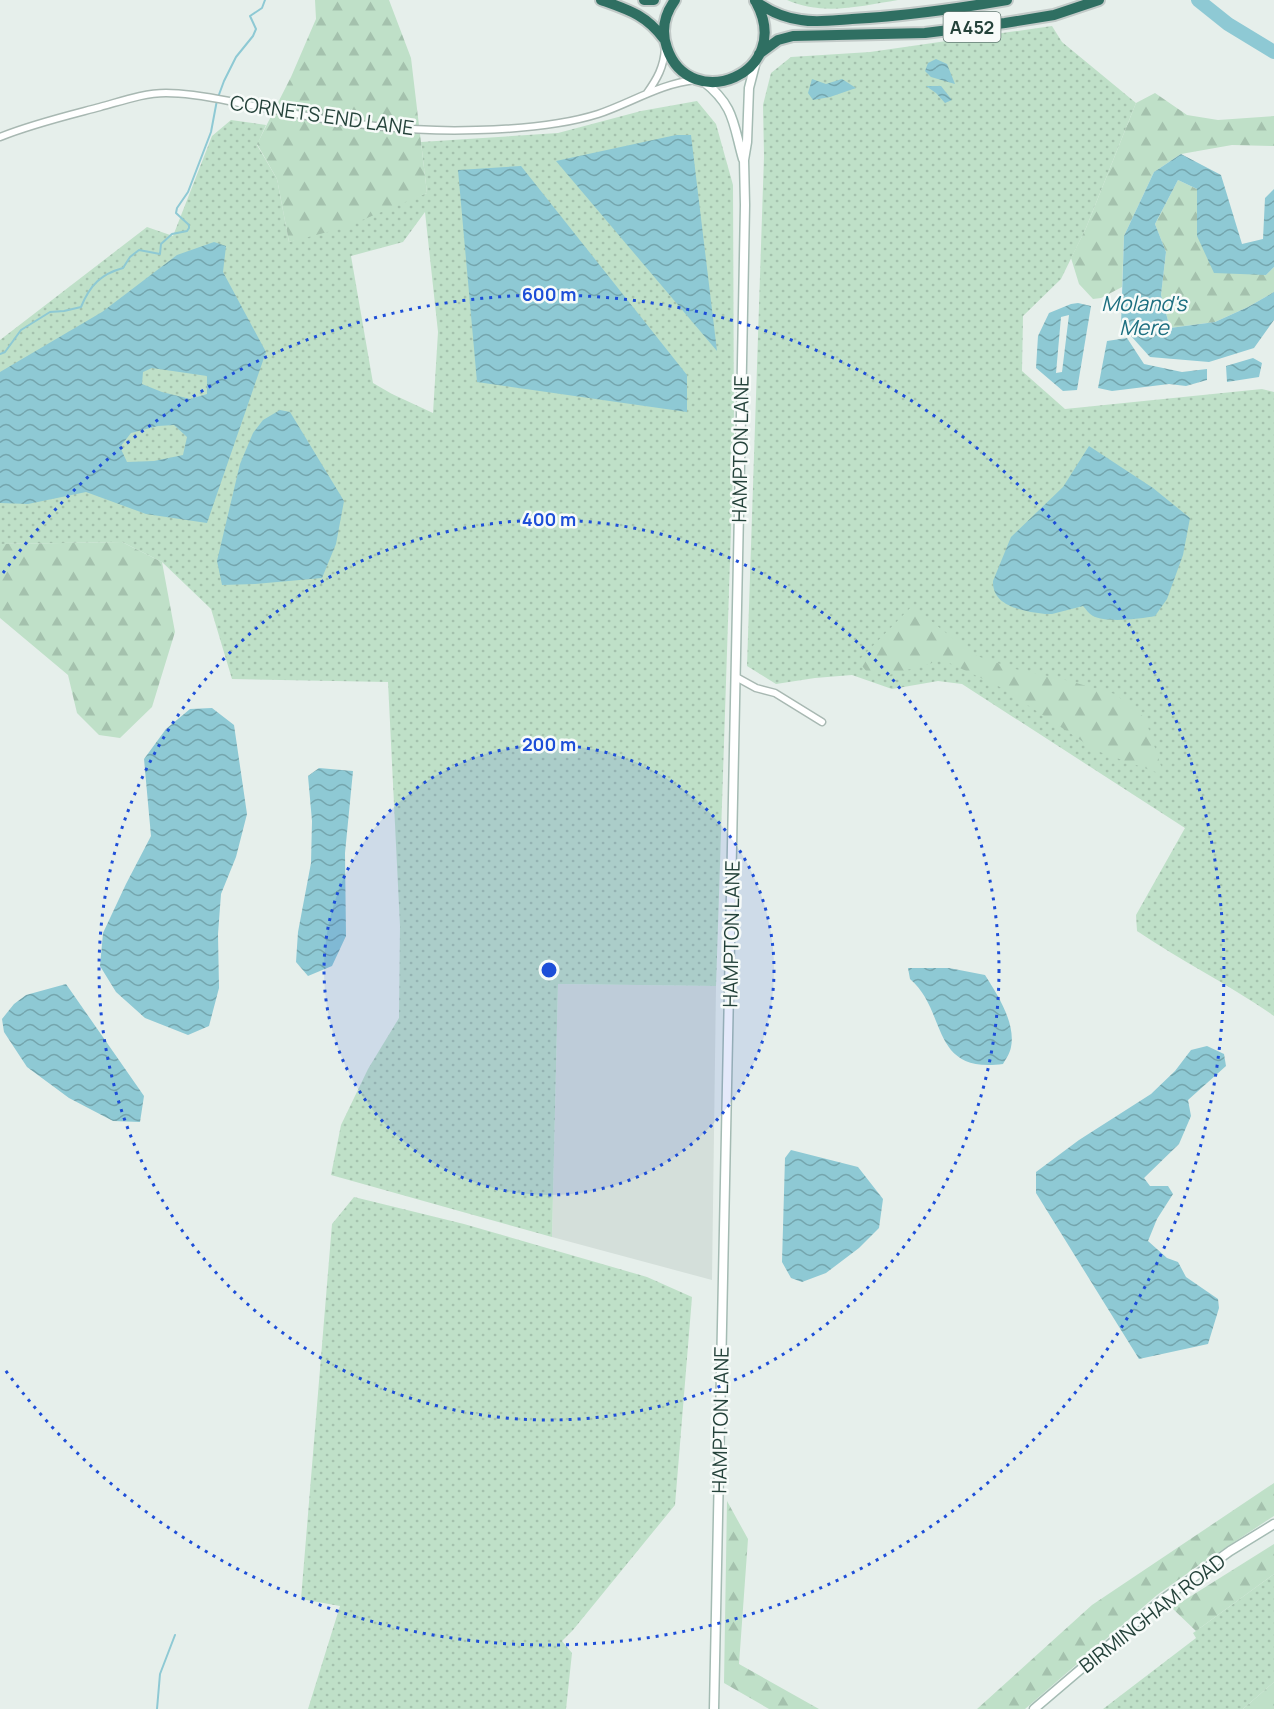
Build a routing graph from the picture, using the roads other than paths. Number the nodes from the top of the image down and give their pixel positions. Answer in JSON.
{"nodes":[{"id":1,"x":601,"y":0,"type":"edge"},
{"id":2,"x":644,"y":0,"type":"edge"},
{"id":3,"x":654,"y":0,"type":"edge"},
{"id":4,"x":675,"y":0,"type":"edge"},
{"id":5,"x":1007,"y":0,"type":"edge"},
{"id":6,"x":1099,"y":0,"type":"edge"},
{"id":7,"x":754,"y":1,"type":"edge"},
{"id":8,"x":665,"y":41,"type":"junction"},
{"id":9,"x":758,"y":57,"type":"junction"},
{"id":10,"x":700,"y":81,"type":"junction"},
{"id":11,"x":646,"y":94,"type":"junction"},
{"id":12,"x":0,"y":137,"type":"edge"},
{"id":13,"x":744,"y":160,"type":"junction"},
{"id":14,"x":736,"y":677,"type":"junction"},
{"id":15,"x":822,"y":722,"type":"dead end"},
{"id":16,"x":1274,"y":1524,"type":"edge"},
{"id":17,"x":714,"y":1709,"type":"edge"},
{"id":18,"x":1034,"y":1709,"type":"edge"}],
"edges":[{"from":1,"to":8,"type":"highway"},
{"from":2,"to":3,"type":"highway"},
{"from":4,"to":8,"type":"highway"},
{"from":5,"to":7,"type":"highway","number":"A452"},
{"from":6,"to":9,"type":"highway","number":"A452"},
{"from":7,"to":9,"type":"highway"},
{"from":8,"to":10,"type":"highway"},
{"from":8,"to":11,"type":"street"},
{"from":9,"to":10,"type":"highway"},
{"from":9,"to":13,"type":"main road","name":"HAMPTON LANE"},
{"from":10,"to":11,"type":"street","name":"CORNETS END LANE"},
{"from":10,"to":13,"type":"main road","name":"HAMPTON LANE"},
{"from":11,"to":12,"type":"street","name":"CORNETS END LANE"},
{"from":13,"to":14,"type":"main road","name":"HAMPTON LANE"},
{"from":14,"to":15,"type":"street"},
{"from":14,"to":17,"type":"main road","name":"HAMPTON LANE"},
{"from":16,"to":18,"type":"main road","name":"BIRMINGHAM ROAD"}]}
